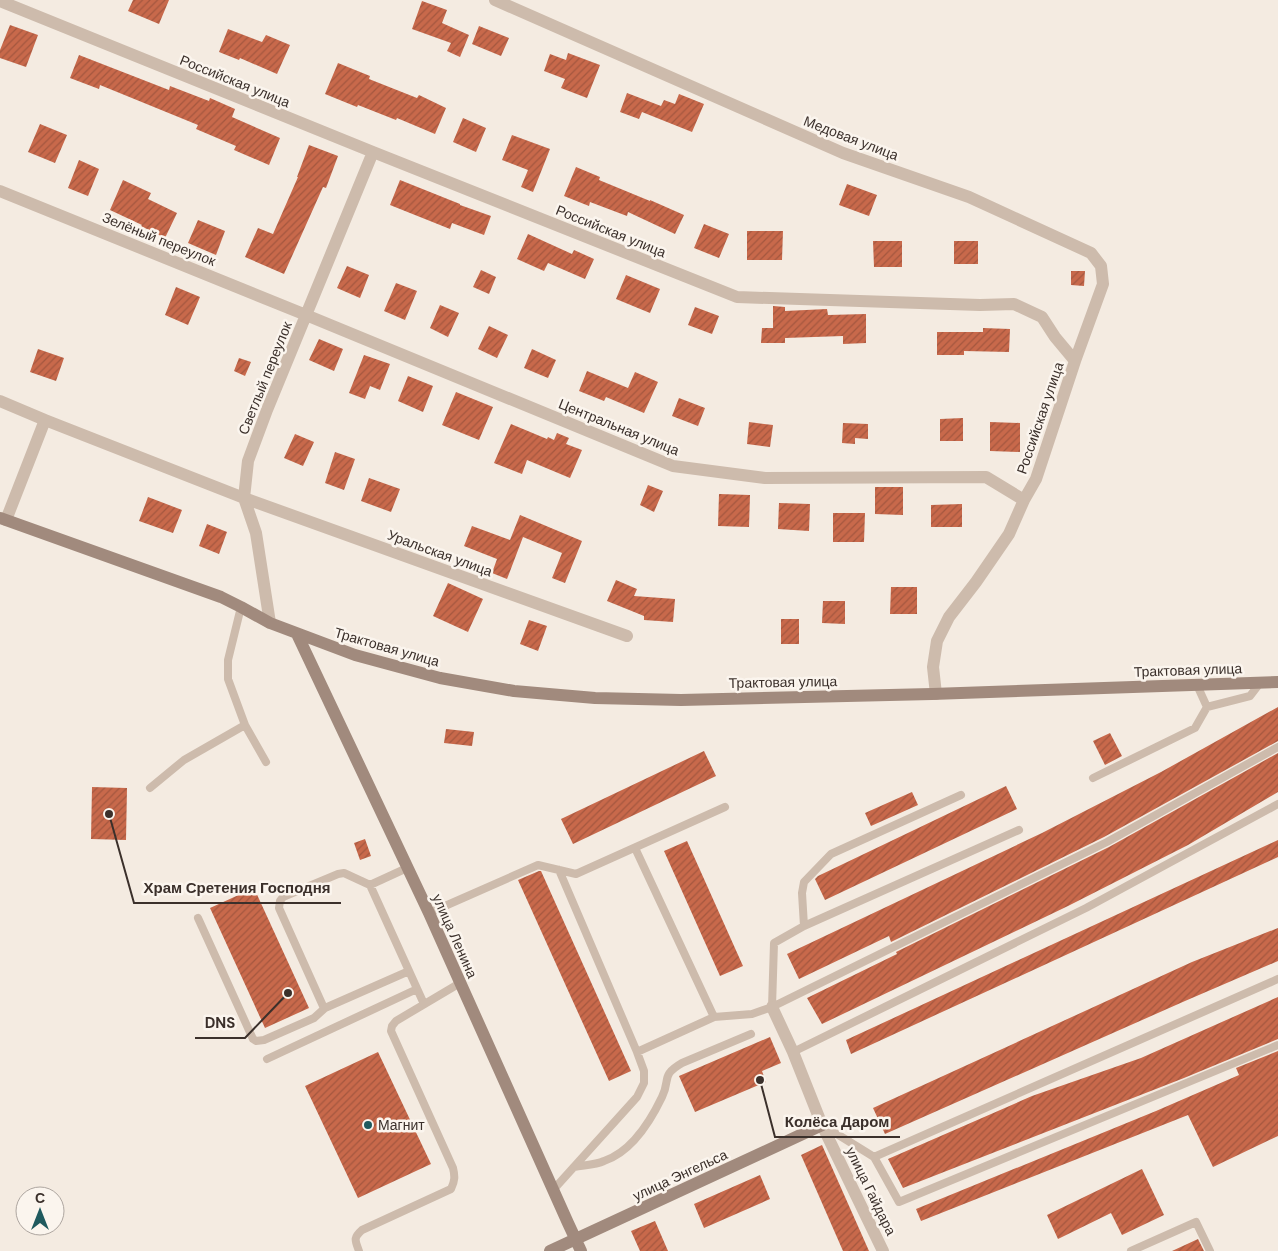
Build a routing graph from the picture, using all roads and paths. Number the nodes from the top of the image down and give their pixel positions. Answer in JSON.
{"nodes":[{"id":1,"x":495,"y":0,"type":"edge"},
{"id":2,"x":0,"y":2,"type":"edge"},
{"id":3,"x":373,"y":152,"type":"junction"},
{"id":4,"x":0,"y":191,"type":"edge"},
{"id":5,"x":306,"y":315,"type":"junction"},
{"id":6,"x":1075,"y":361,"type":"junction"},
{"id":7,"x":0,"y":401,"type":"edge"},
{"id":8,"x":45,"y":420,"type":"junction"},
{"id":9,"x":244,"y":498,"type":"junction"},
{"id":10,"x":1024,"y":500,"type":"junction"},
{"id":11,"x":3,"y":519,"type":"edge"},
{"id":12,"x":241,"y":607,"type":"junction"},
{"id":13,"x":270,"y":623,"type":"junction"},
{"id":14,"x":297,"y":634,"type":"junction"},
{"id":15,"x":627,"y":636,"type":"dead end"},
{"id":16,"x":1278,"y":682,"type":"edge"},
{"id":17,"x":1260,"y":683,"type":"junction"},
{"id":18,"x":1198,"y":685,"type":"junction"},
{"id":19,"x":936,"y":694,"type":"junction"},
{"id":20,"x":1207,"y":707,"type":"junction"},
{"id":21,"x":245,"y":725,"type":"junction"},
{"id":22,"x":1278,"y":747,"type":"edge"},
{"id":23,"x":266,"y":762,"type":"dead end"},
{"id":24,"x":1093,"y":778,"type":"dead end"},
{"id":25,"x":150,"y":788,"type":"dead end"},
{"id":26,"x":961,"y":796,"type":"dead end"},
{"id":27,"x":1278,"y":804,"type":"edge"},
{"id":28,"x":725,"y":807,"type":"dead end"},
{"id":29,"x":1020,"y":830,"type":"dead end"},
{"id":30,"x":635,"y":848,"type":"junction"},
{"id":31,"x":407,"y":868,"type":"junction"},
{"id":32,"x":560,"y":870,"type":"junction"},
{"id":33,"x":370,"y":885,"type":"junction"},
{"id":34,"x":429,"y":914,"type":"junction"},
{"id":35,"x":198,"y":918,"type":"dead end"},
{"id":36,"x":804,"y":926,"type":"junction"},
{"id":37,"x":409,"y":971,"type":"junction"},
{"id":38,"x":1278,"y":979,"type":"edge"},
{"id":39,"x":460,"y":983,"type":"junction"},
{"id":40,"x":417,"y":989,"type":"junction"},
{"id":41,"x":424,"y":1004,"type":"junction"},
{"id":42,"x":772,"y":1007,"type":"junction"},
{"id":43,"x":325,"y":1008,"type":"junction"},
{"id":44,"x":714,"y":1017,"type":"junction"},
{"id":45,"x":751,"y":1034,"type":"dead end"},
{"id":46,"x":1278,"y":1045,"type":"edge"},
{"id":47,"x":638,"y":1052,"type":"junction"},
{"id":48,"x":793,"y":1052,"type":"junction"},
{"id":49,"x":267,"y":1059,"type":"dead end"},
{"id":50,"x":822,"y":1125,"type":"junction"},
{"id":51,"x":874,"y":1157,"type":"junction"},
{"id":52,"x":574,"y":1167,"type":"junction"},
{"id":53,"x":554,"y":1189,"type":"junction"},
{"id":54,"x":579,"y":1245,"type":"edge"},
{"id":55,"x":360,"y":1251,"type":"edge"},
{"id":56,"x":550,"y":1251,"type":"edge"},
{"id":57,"x":883,"y":1251,"type":"edge"},
{"id":58,"x":1131,"y":1251,"type":"edge"},
{"id":59,"x":1210,"y":1251,"type":"edge"}],
"edges":[{"from":1,"to":6,"type":"street","name":"Медовая улица"},
{"from":2,"to":3,"type":"street","name":"Российская улица"},
{"from":3,"to":5,"type":"street","name":"Светлый переулок"},
{"from":3,"to":6,"type":"street","name":"Российская улица"},
{"from":4,"to":5,"type":"street","name":"Зелёный переулок"},
{"from":5,"to":9,"type":"street","name":"Светлый переулок"},
{"from":5,"to":10,"type":"street","name":"Центральная улица"},
{"from":6,"to":10,"type":"street","name":"Российская улица"},
{"from":7,"to":8,"type":"street"},
{"from":8,"to":9,"type":"street","name":"Уральская улица"},
{"from":8,"to":11,"type":"street"},
{"from":9,"to":13,"type":"street","name":"Светлый переулок"},
{"from":9,"to":15,"type":"street","name":"Уральская улица"},
{"from":10,"to":19,"type":"street","name":"Российская улица"},
{"from":11,"to":12,"type":"street","name":"Трактовая улица"},
{"from":12,"to":13,"type":"street","name":"Трактовая улица"},
{"from":12,"to":21,"type":"lane"},
{"from":13,"to":14,"type":"street","name":"Трактовая улица"},
{"from":14,"to":19,"type":"street","name":"Трактовая улица"},
{"from":14,"to":31,"type":"street","name":"улица Ленина"},
{"from":16,"to":17,"type":"street","name":"Трактовая улица"},
{"from":17,"to":18,"type":"street","name":"Трактовая улица"},
{"from":17,"to":20,"type":"lane"},
{"from":18,"to":19,"type":"street","name":"Трактовая улица"},
{"from":18,"to":20,"type":"lane"},
{"from":20,"to":24,"type":"lane"},
{"from":21,"to":23,"type":"lane"},
{"from":21,"to":25,"type":"lane"},
{"from":22,"to":42,"type":"lane"},
{"from":26,"to":36,"type":"lane"},
{"from":27,"to":48,"type":"lane"},
{"from":28,"to":30,"type":"lane"},
{"from":29,"to":36,"type":"lane"},
{"from":30,"to":32,"type":"lane"},
{"from":30,"to":44,"type":"lane"},
{"from":31,"to":33,"type":"lane"},
{"from":31,"to":34,"type":"street","name":"улица Ленина"},
{"from":32,"to":34,"type":"lane"},
{"from":32,"to":47,"type":"lane"},
{"from":33,"to":37,"type":"lane"},
{"from":33,"to":43,"type":"lane"},
{"from":34,"to":39,"type":"street","name":"улица Ленина"},
{"from":35,"to":43,"type":"lane"},
{"from":36,"to":42,"type":"lane"},
{"from":37,"to":40,"type":"lane"},
{"from":37,"to":43,"type":"lane"},
{"from":38,"to":51,"type":"lane"},
{"from":39,"to":41,"type":"lane"},
{"from":39,"to":53,"type":"street","name":"улица Ленина"},
{"from":40,"to":41,"type":"lane"},
{"from":40,"to":49,"type":"lane"},
{"from":41,"to":55,"type":"lane"},
{"from":42,"to":44,"type":"lane"},
{"from":42,"to":48,"type":"street","name":"улица Гайдара"},
{"from":44,"to":47,"type":"lane"},
{"from":45,"to":52,"type":"lane"},
{"from":46,"to":51,"type":"lane"},
{"from":47,"to":52,"type":"lane"},
{"from":48,"to":50,"type":"street","name":"улица Гайдара"},
{"from":50,"to":51,"type":"lane"},
{"from":50,"to":54,"type":"street","name":"улица Энгельса"},
{"from":50,"to":57,"type":"street","name":"улица Гайдара"},
{"from":52,"to":53,"type":"lane"},
{"from":53,"to":54,"type":"street","name":"улица Ленина"},
{"from":54,"to":56,"type":"street","name":"улица Энгельса"},
{"from":58,"to":59,"type":"lane"}]}
